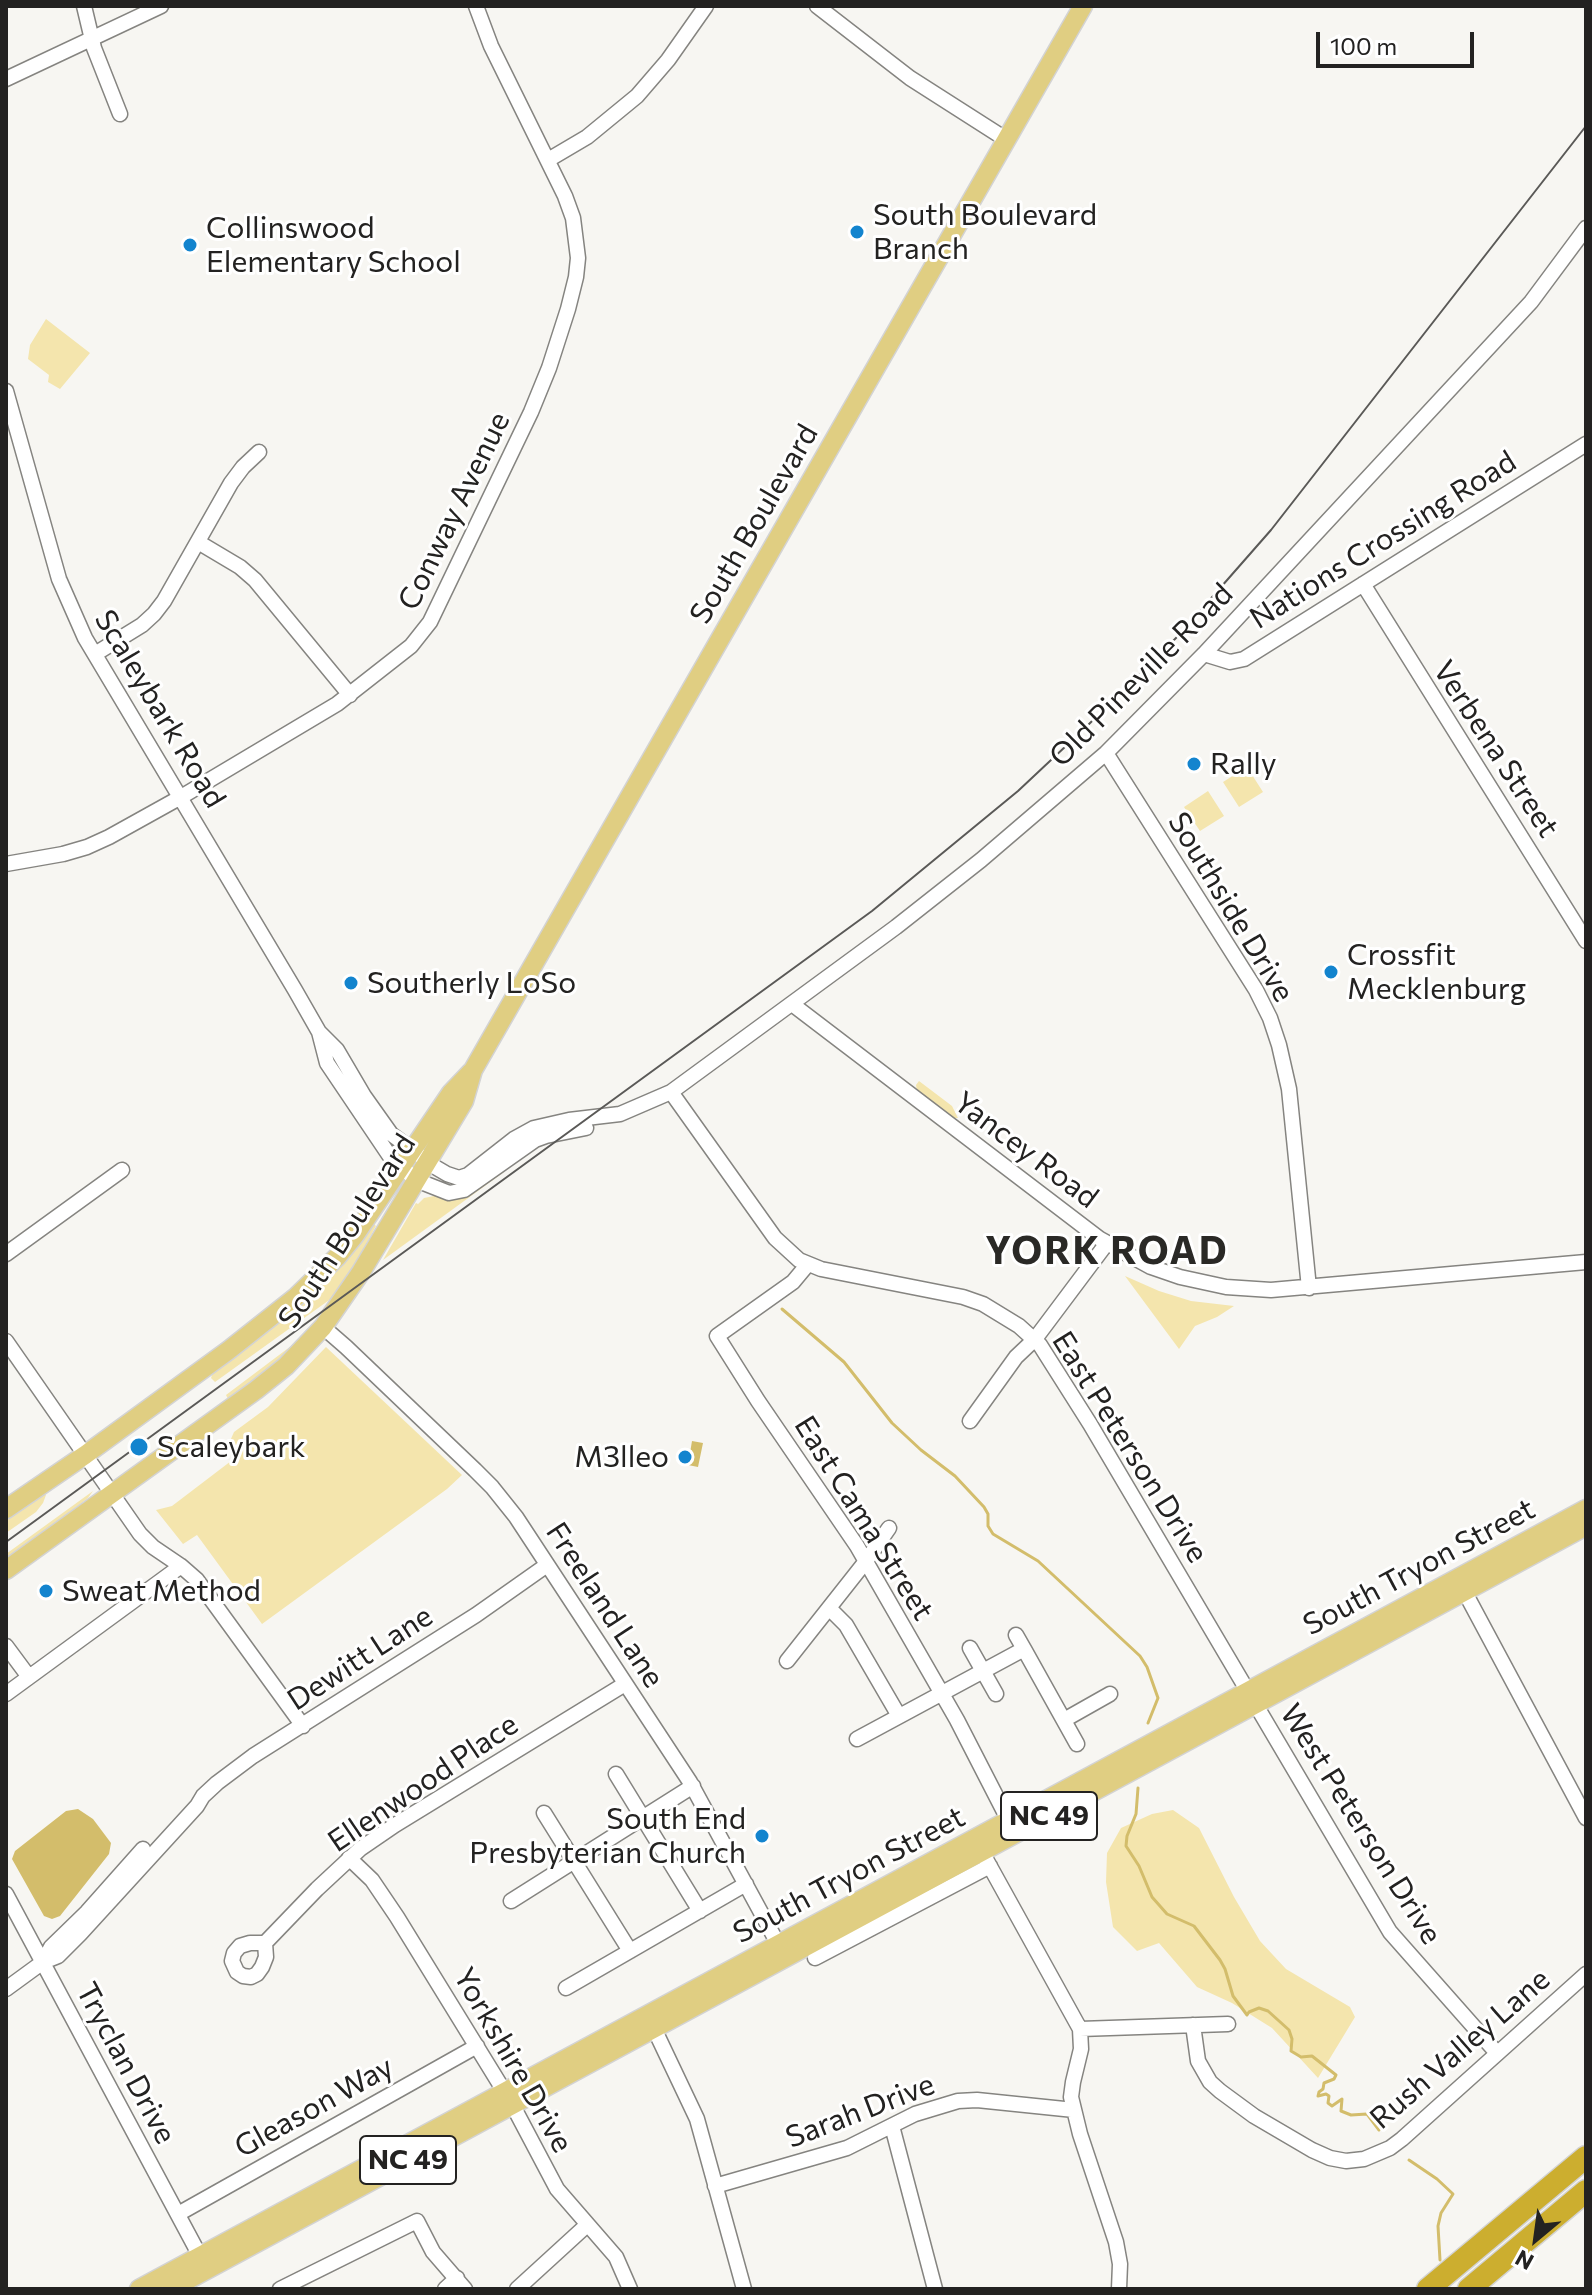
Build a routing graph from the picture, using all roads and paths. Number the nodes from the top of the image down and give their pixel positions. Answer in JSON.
{"nodes":[{"id":1,"x":84,"y":6,"type":"edge"},
{"id":2,"x":161,"y":6,"type":"edge"},
{"id":3,"x":476,"y":6,"type":"edge"},
{"id":4,"x":706,"y":6,"type":"edge"},
{"id":5,"x":817,"y":6,"type":"edge"},
{"id":6,"x":1083,"y":6,"type":"edge"},
{"id":7,"x":92,"y":39,"type":"junction"},
{"id":8,"x":6,"y":79,"type":"edge"},
{"id":9,"x":120,"y":114,"type":"dead end"},
{"id":10,"x":1007,"y":140,"type":"junction"},
{"id":11,"x":548,"y":160,"type":"junction"},
{"id":12,"x":1586,"y":228,"type":"edge"},
{"id":13,"x":6,"y":391,"type":"edge"},
{"id":14,"x":1586,"y":444,"type":"edge"},
{"id":15,"x":259,"y":452,"type":"dead end"},
{"id":16,"x":198,"y":542,"type":"junction"},
{"id":17,"x":1363,"y":584,"type":"junction"},
{"id":18,"x":95,"y":654,"type":"junction"},
{"id":19,"x":1204,"y":654,"type":"junction"},
{"id":20,"x":350,"y":695,"type":"junction"},
{"id":21,"x":1106,"y":753,"type":"junction"},
{"id":22,"x":181,"y":797,"type":"junction"},
{"id":23,"x":6,"y":864,"type":"edge"},
{"id":24,"x":1584,"y":933,"type":"edge"},
{"id":25,"x":792,"y":1004,"type":"junction"},
{"id":26,"x":319,"y":1032,"type":"junction"},
{"id":27,"x":671,"y":1092,"type":"junction"},
{"id":28,"x":420,"y":1156,"type":"junction"},
{"id":29,"x":122,"y":1170,"type":"dead end"},
{"id":30,"x":409,"y":1174,"type":"junction"},
{"id":31,"x":1107,"y":1243,"type":"junction"},
{"id":32,"x":6,"y":1254,"type":"edge"},
{"id":33,"x":1586,"y":1262,"type":"edge"},
{"id":34,"x":808,"y":1264,"type":"junction"},
{"id":35,"x":1309,"y":1288,"type":"junction"},
{"id":36,"x":323,"y":1327,"type":"junction"},
{"id":37,"x":1035,"y":1339,"type":"junction"},
{"id":38,"x":6,"y":1341,"type":"edge"},
{"id":39,"x":970,"y":1421,"type":"dead end"},
{"id":40,"x":85,"y":1455,"type":"junction"},
{"id":41,"x":112,"y":1494,"type":"junction"},
{"id":42,"x":6,"y":1509,"type":"edge"},
{"id":43,"x":1586,"y":1509,"type":"edge"},
{"id":44,"x":1586,"y":1526,"type":"edge"},
{"id":45,"x":889,"y":1528,"type":"dead end"},
{"id":46,"x":866,"y":1561,"type":"junction"},
{"id":47,"x":547,"y":1565,"type":"junction"},
{"id":48,"x":181,"y":1566,"type":"junction"},
{"id":49,"x":6,"y":1570,"type":"edge"},
{"id":50,"x":1461,"y":1584,"type":"junction"},
{"id":51,"x":829,"y":1608,"type":"junction"},
{"id":52,"x":1016,"y":1635,"type":"dead end"},
{"id":53,"x":6,"y":1646,"type":"edge"},
{"id":54,"x":970,"y":1648,"type":"dead end"},
{"id":55,"x":1024,"y":1649,"type":"junction"},
{"id":56,"x":787,"y":1661,"type":"dead end"},
{"id":57,"x":984,"y":1672,"type":"junction"},
{"id":58,"x":29,"y":1677,"type":"junction"},
{"id":59,"x":625,"y":1684,"type":"junction"},
{"id":60,"x":6,"y":1694,"type":"edge"},
{"id":61,"x":942,"y":1694,"type":"junction"},
{"id":62,"x":996,"y":1694,"type":"dead end"},
{"id":63,"x":1110,"y":1694,"type":"dead end"},
{"id":64,"x":1251,"y":1698,"type":"junction"},
{"id":65,"x":899,"y":1716,"type":"junction"},
{"id":66,"x":1064,"y":1720,"type":"junction"},
{"id":67,"x":303,"y":1726,"type":"junction"},
{"id":68,"x":857,"y":1739,"type":"dead end"},
{"id":69,"x":1077,"y":1744,"type":"dead end"},
{"id":70,"x":616,"y":1774,"type":"dead end"},
{"id":71,"x":693,"y":1786,"type":"junction"},
{"id":72,"x":544,"y":1813,"type":"dead end"},
{"id":73,"x":643,"y":1818,"type":"junction"},
{"id":74,"x":1586,"y":1818,"type":"edge"},
{"id":75,"x":1012,"y":1827,"type":"junction"},
{"id":76,"x":982,"y":1852,"type":"junction"},
{"id":77,"x":349,"y":1858,"type":"junction"},
{"id":78,"x":574,"y":1861,"type":"junction"},
{"id":79,"x":746,"y":1884,"type":"junction"},
{"id":80,"x":6,"y":1894,"type":"edge"},
{"id":81,"x":511,"y":1901,"type":"dead end"},
{"id":82,"x":700,"y":1911,"type":"junction"},
{"id":83,"x":265,"y":1943,"type":"dead end"},
{"id":84,"x":630,"y":1951,"type":"junction"},
{"id":85,"x":781,"y":1951,"type":"junction"},
{"id":86,"x":815,"y":1958,"type":"dead end"},
{"id":87,"x":43,"y":1962,"type":"junction"},
{"id":88,"x":1586,"y":1974,"type":"edge"},
{"id":89,"x":566,"y":1988,"type":"dead end"},
{"id":90,"x":6,"y":1989,"type":"edge"},
{"id":91,"x":651,"y":2022,"type":"junction"},
{"id":92,"x":1228,"y":2024,"type":"dead end"},
{"id":93,"x":1193,"y":2025,"type":"junction"},
{"id":94,"x":1080,"y":2029,"type":"junction"},
{"id":95,"x":477,"y":2046,"type":"junction"},
{"id":96,"x":1497,"y":2053,"type":"junction"},
{"id":97,"x":508,"y":2098,"type":"junction"},
{"id":98,"x":1074,"y":2110,"type":"junction"},
{"id":99,"x":892,"y":2126,"type":"junction"},
{"id":100,"x":1586,"y":2157,"type":"edge"},
{"id":101,"x":715,"y":2186,"type":"junction"},
{"id":102,"x":1586,"y":2191,"type":"edge"},
{"id":103,"x":178,"y":2214,"type":"junction"},
{"id":104,"x":587,"y":2225,"type":"junction"},
{"id":105,"x":200,"y":2256,"type":"junction"},
{"id":106,"x":196,"y":2284,"type":"edge"},
{"id":107,"x":461,"y":2284,"type":"edge"},
{"id":108,"x":139,"y":2289,"type":"edge"},
{"id":109,"x":171,"y":2289,"type":"edge"},
{"id":110,"x":280,"y":2289,"type":"edge"},
{"id":111,"x":445,"y":2289,"type":"edge"},
{"id":112,"x":517,"y":2289,"type":"edge"},
{"id":113,"x":630,"y":2289,"type":"edge"},
{"id":114,"x":744,"y":2289,"type":"edge"},
{"id":115,"x":935,"y":2289,"type":"edge"},
{"id":116,"x":1119,"y":2289,"type":"edge"},
{"id":117,"x":1428,"y":2289,"type":"edge"},
{"id":118,"x":1469,"y":2289,"type":"edge"}],
"edges":[{"from":1,"to":7,"type":"street"},
{"from":2,"to":7,"type":"street"},
{"from":3,"to":11,"type":"street","name":"Conway Avenue"},
{"from":4,"to":11,"type":"street"},
{"from":5,"to":10,"type":"street"},
{"from":6,"to":10,"type":"main road","name":"South Boulevard"},
{"from":7,"to":8,"type":"street"},
{"from":7,"to":9,"type":"street"},
{"from":10,"to":28,"type":"main road","name":"South Boulevard"},
{"from":11,"to":20,"type":"street","name":"Conway Avenue"},
{"from":12,"to":19,"type":"street","name":"Old Pineville Road"},
{"from":13,"to":18,"type":"street","name":"Scaleybark Road"},
{"from":14,"to":17,"type":"street","name":"Nations Crossing Road"},
{"from":15,"to":16,"type":"street"},
{"from":16,"to":18,"type":"street"},
{"from":16,"to":20,"type":"street"},
{"from":17,"to":19,"type":"street","name":"Nations Crossing Road"},
{"from":17,"to":24,"type":"street","name":"Verbena Street"},
{"from":18,"to":22,"type":"street","name":"Scaleybark Road"},
{"from":19,"to":21,"type":"street","name":"Old Pineville Road"},
{"from":20,"to":22,"type":"street","name":"Conway Avenue"},
{"from":21,"to":25,"type":"street","name":"Old Pineville Road"},
{"from":21,"to":35,"type":"street","name":"Southside Drive"},
{"from":22,"to":23,"type":"street","name":"Conway Avenue"},
{"from":22,"to":26,"type":"street","name":"Scaleybark Road"},
{"from":25,"to":27,"type":"street","name":"Old Pineville Road"},
{"from":25,"to":31,"type":"street","name":"Yancey Road"},
{"from":26,"to":28,"type":"street","name":"Scaleybark Road"},
{"from":26,"to":30,"type":"street","name":"Scaleybark Road"},
{"from":27,"to":28,"type":"street","name":"Old Pineville Road"},
{"from":27,"to":30,"type":"street","name":"Old Pineville Road"},
{"from":27,"to":34,"type":"street","name":"East Peterson Drive"},
{"from":28,"to":30,"type":"main road","name":"South Boulevard"},
{"from":29,"to":32,"type":"street"},
{"from":30,"to":36,"type":"main road","name":"South Boulevard"},
{"from":30,"to":40,"type":"main road","name":"South Boulevard"},
{"from":31,"to":35,"type":"street","name":"Yancey Road"},
{"from":31,"to":37,"type":"street"},
{"from":33,"to":35,"type":"street","name":"Yancey Road"},
{"from":34,"to":37,"type":"street","name":"East Peterson Drive"},
{"from":34,"to":46,"type":"street","name":"East Cama Street"},
{"from":36,"to":41,"type":"main road","name":"South Boulevard"},
{"from":36,"to":47,"type":"street","name":"Freeland Lane"},
{"from":37,"to":39,"type":"street"},
{"from":37,"to":64,"type":"street","name":"East Peterson Drive"},
{"from":38,"to":40,"type":"street"},
{"from":40,"to":41,"type":"street"},
{"from":40,"to":42,"type":"main road","name":"South Boulevard"},
{"from":41,"to":48,"type":"street"},
{"from":41,"to":49,"type":"main road","name":"South Boulevard"},
{"from":43,"to":50,"type":"main road","name":"South Tryon Street","number":"NC 49"},
{"from":44,"to":50,"type":"main road","name":"South Tryon Street","number":"NC 49"},
{"from":45,"to":46,"type":"street"},
{"from":46,"to":51,"type":"street"},
{"from":46,"to":61,"type":"street","name":"East Cama Street"},
{"from":47,"to":59,"type":"street","name":"Freeland Lane"},
{"from":47,"to":67,"type":"street","name":"Dewitt Lane"},
{"from":48,"to":58,"type":"street"},
{"from":48,"to":67,"type":"street"},
{"from":50,"to":64,"type":"main road","name":"South Tryon Street","number":"NC 49"},
{"from":50,"to":74,"type":"street"},
{"from":51,"to":56,"type":"street"},
{"from":51,"to":65,"type":"street"},
{"from":52,"to":55,"type":"street"},
{"from":53,"to":58,"type":"street"},
{"from":54,"to":57,"type":"street"},
{"from":55,"to":57,"type":"street"},
{"from":55,"to":66,"type":"street"},
{"from":57,"to":61,"type":"street"},
{"from":57,"to":62,"type":"street"},
{"from":58,"to":60,"type":"street"},
{"from":59,"to":71,"type":"street","name":"Freeland Lane"},
{"from":59,"to":77,"type":"street","name":"Ellenwood Place"},
{"from":61,"to":65,"type":"street"},
{"from":61,"to":75,"type":"street","name":"East Cama Street"},
{"from":63,"to":66,"type":"street"},
{"from":64,"to":75,"type":"main road","name":"South Tryon Street","number":"NC 49"},
{"from":64,"to":96,"type":"street","name":"West Peterson Drive"},
{"from":65,"to":68,"type":"street"},
{"from":66,"to":69,"type":"street"},
{"from":67,"to":87,"type":"street","name":"Dewitt Lane"},
{"from":70,"to":73,"type":"street"},
{"from":71,"to":73,"type":"street"},
{"from":71,"to":79,"type":"street","name":"Freeland Lane"},
{"from":72,"to":78,"type":"street"},
{"from":73,"to":78,"type":"street"},
{"from":73,"to":82,"type":"street"},
{"from":75,"to":76,"type":"main road","name":"South Tryon Street","number":"NC 49"},
{"from":76,"to":85,"type":"main road","name":"South Tryon Street","number":"NC 49"},
{"from":76,"to":86,"type":"street"},
{"from":76,"to":94,"type":"street"},
{"from":77,"to":83,"type":"street","name":"Ellenwood Place"},
{"from":77,"to":95,"type":"street","name":"Yorkshire Drive"},
{"from":78,"to":81,"type":"street"},
{"from":78,"to":84,"type":"street"},
{"from":79,"to":82,"type":"street"},
{"from":79,"to":85,"type":"street","name":"Freeland Lane"},
{"from":80,"to":87,"type":"street","name":"Tryclan Drive"},
{"from":82,"to":84,"type":"street"},
{"from":84,"to":89,"type":"street"},
{"from":85,"to":91,"type":"main road","name":"South Tryon Street","number":"NC 49"},
{"from":87,"to":90,"type":"street","name":"Dewitt Lane"},
{"from":87,"to":103,"type":"street","name":"Tryclan Drive"},
{"from":88,"to":96,"type":"street","name":"Rush Valley Lane"},
{"from":91,"to":97,"type":"main road","name":"South Tryon Street","number":"NC 49"},
{"from":91,"to":101,"type":"street"},
{"from":92,"to":93,"type":"street"},
{"from":93,"to":94,"type":"street"},
{"from":93,"to":96,"type":"street","name":"Rush Valley Lane"},
{"from":94,"to":98,"type":"street"},
{"from":95,"to":97,"type":"street","name":"Yorkshire Drive"},
{"from":95,"to":103,"type":"street","name":"Gleason Way"},
{"from":97,"to":104,"type":"street","name":"Yorkshire Drive"},
{"from":97,"to":105,"type":"main road","name":"South Tryon Street","number":"NC 49"},
{"from":97,"to":106,"type":"main road","name":"South Tryon Street","number":"NC 49"},
{"from":98,"to":99,"type":"street","name":"Sarah Drive"},
{"from":98,"to":116,"type":"street"},
{"from":99,"to":101,"type":"street","name":"Sarah Drive"},
{"from":99,"to":115,"type":"street"},
{"from":100,"to":117,"type":"highway"},
{"from":101,"to":114,"type":"street"},
{"from":102,"to":118,"type":"highway"},
{"from":103,"to":105,"type":"street","name":"Tryclan Drive"},
{"from":104,"to":112,"type":"street"},
{"from":104,"to":113,"type":"street","name":"Yorkshire Drive"},
{"from":105,"to":108,"type":"main road","name":"South Tryon Street","number":"NC 49"},
{"from":106,"to":109,"type":"main road","name":"South Tryon Street","number":"NC 49"},
{"from":107,"to":110,"type":"street"},
{"from":107,"to":111,"type":"street"}]}
